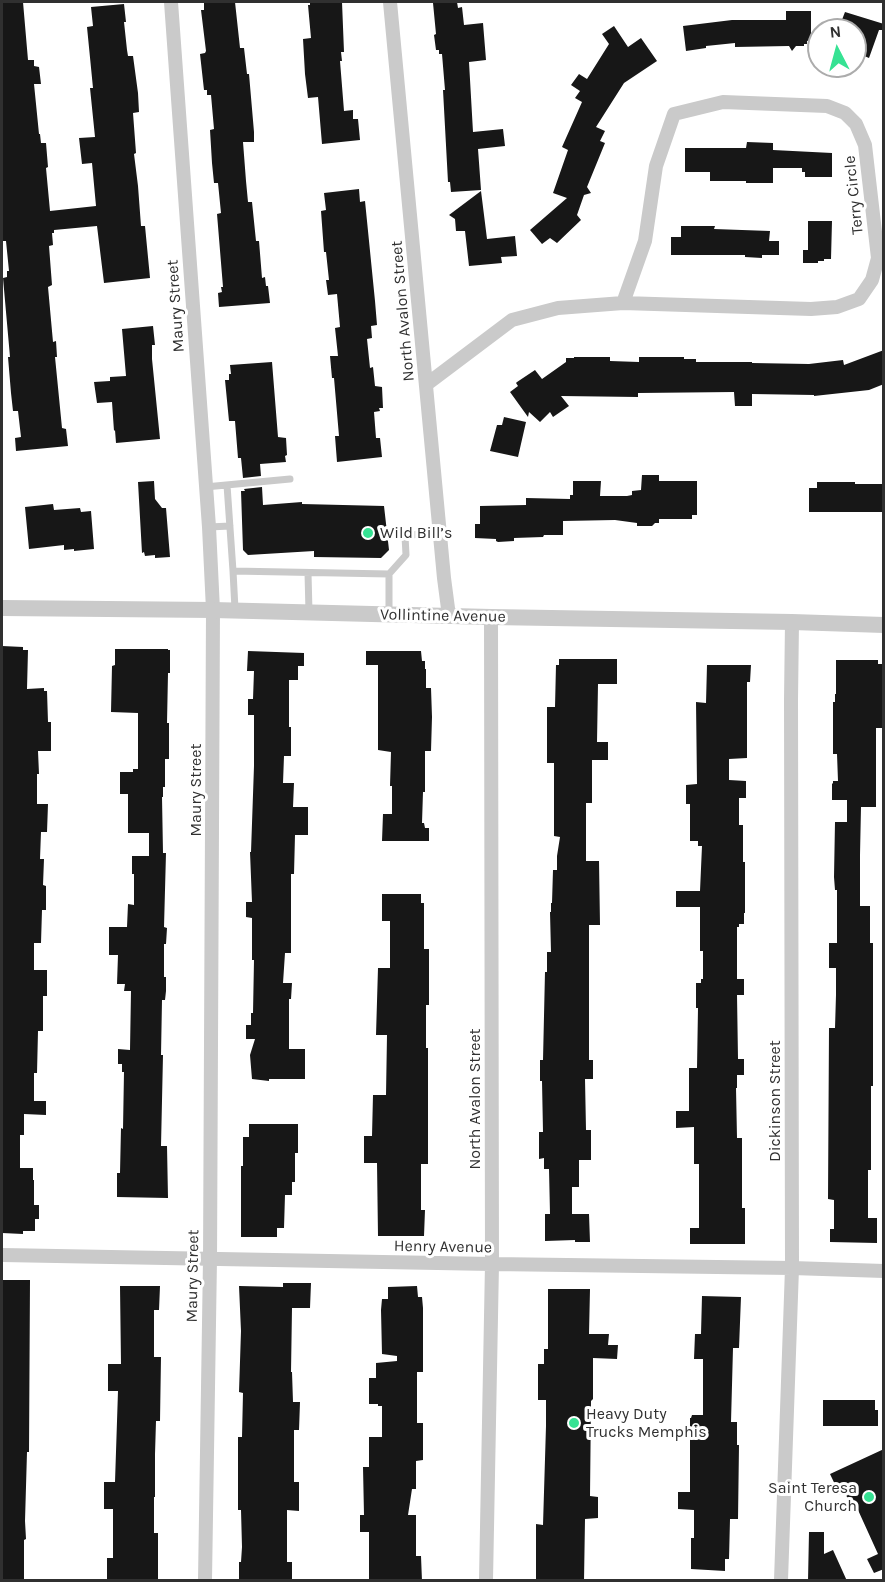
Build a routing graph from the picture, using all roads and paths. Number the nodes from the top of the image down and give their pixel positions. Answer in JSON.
{"nodes":[{"id":1,"x":171,"y":2,"type":"edge"},
{"id":2,"x":390,"y":2,"type":"edge"},
{"id":3,"x":623,"y":303,"type":"junction"},
{"id":4,"x":427,"y":384,"type":"junction"},
{"id":5,"x":290,"y":479,"type":"dead end"},
{"id":6,"x":227,"y":485,"type":"junction"},
{"id":7,"x":205,"y":487,"type":"junction"},
{"id":8,"x":230,"y":526,"type":"junction"},
{"id":9,"x":209,"y":527,"type":"junction"},
{"id":10,"x":440,"y":531,"type":"junction"},
{"id":11,"x":233,"y":571,"type":"junction"},
{"id":12,"x":308,"y":573,"type":"junction"},
{"id":13,"x":389,"y":574,"type":"junction"},
{"id":14,"x":2,"y":608,"type":"edge"},
{"id":15,"x":213,"y":610,"type":"junction"},
{"id":16,"x":235,"y":612,"type":"junction"},
{"id":17,"x":309,"y":613,"type":"junction"},
{"id":18,"x":389,"y":615,"type":"junction"},
{"id":19,"x":449,"y":616,"type":"junction"},
{"id":20,"x":491,"y":617,"type":"junction"},
{"id":21,"x":792,"y":622,"type":"junction"},
{"id":22,"x":884,"y":625,"type":"edge"},
{"id":23,"x":2,"y":1255,"type":"edge"},
{"id":24,"x":210,"y":1259,"type":"junction"},
{"id":25,"x":492,"y":1264,"type":"junction"},
{"id":26,"x":792,"y":1268,"type":"junction"},
{"id":27,"x":884,"y":1271,"type":"edge"},
{"id":28,"x":205,"y":1581,"type":"edge"},
{"id":29,"x":486,"y":1581,"type":"edge"},
{"id":30,"x":781,"y":1581,"type":"edge"}],
"edges":[{"from":1,"to":7,"type":"street","name":"Maury Street"},
{"from":2,"to":4,"type":"street","name":"North Avalon Street"},
{"from":3,"to":3,"type":"street","name":"Terry Circle"},
{"from":3,"to":4,"type":"street","name":"Terry Circle"},
{"from":4,"to":10,"type":"street","name":"North Avalon Street"},
{"from":5,"to":6,"type":"lane"},
{"from":6,"to":7,"type":"lane"},
{"from":6,"to":8,"type":"lane"},
{"from":7,"to":9,"type":"street","name":"Maury Street"},
{"from":8,"to":9,"type":"lane"},
{"from":8,"to":11,"type":"lane"},
{"from":9,"to":15,"type":"street","name":"Maury Street"},
{"from":10,"to":13,"type":"lane"},
{"from":10,"to":19,"type":"street","name":"North Avalon Street"},
{"from":11,"to":12,"type":"lane"},
{"from":11,"to":16,"type":"lane"},
{"from":12,"to":13,"type":"lane"},
{"from":12,"to":17,"type":"lane"},
{"from":13,"to":18,"type":"lane"},
{"from":14,"to":15,"type":"street","name":"Vollintine Avenue"},
{"from":15,"to":16,"type":"street","name":"Vollintine Avenue"},
{"from":15,"to":24,"type":"street","name":"Maury Street"},
{"from":16,"to":17,"type":"street","name":"Vollintine Avenue"},
{"from":17,"to":18,"type":"street","name":"Vollintine Avenue"},
{"from":18,"to":19,"type":"street","name":"Vollintine Avenue"},
{"from":19,"to":20,"type":"street","name":"Vollintine Avenue"},
{"from":20,"to":21,"type":"street","name":"Vollintine Avenue"},
{"from":20,"to":25,"type":"street","name":"North Avalon Street"},
{"from":21,"to":22,"type":"street","name":"Vollintine Avenue"},
{"from":21,"to":26,"type":"street","name":"Dickinson Street"},
{"from":23,"to":24,"type":"street","name":"Henry Avenue"},
{"from":24,"to":25,"type":"street","name":"Henry Avenue"},
{"from":24,"to":28,"type":"street","name":"Maury Street"},
{"from":25,"to":26,"type":"street","name":"Henry Avenue"},
{"from":25,"to":29,"type":"street","name":"North Avalon Street"},
{"from":26,"to":27,"type":"street","name":"Henry Avenue"},
{"from":26,"to":30,"type":"street","name":"Dickinson Street"}]}
